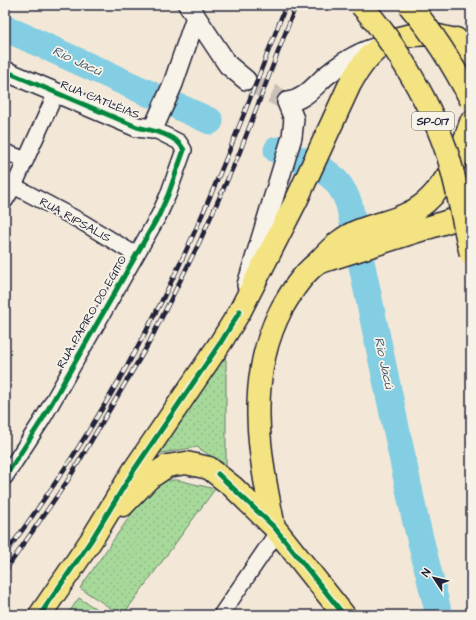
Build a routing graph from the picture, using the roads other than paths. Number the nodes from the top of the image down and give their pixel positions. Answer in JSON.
{"nodes":[{"id":1,"x":361,"y":5,"type":"edge"},
{"id":2,"x":409,"y":5,"type":"edge"},
{"id":3,"x":195,"y":9,"type":"edge"},
{"id":4,"x":463,"y":43,"type":"edge"},
{"id":5,"x":382,"y":46,"type":"junction"},
{"id":6,"x":471,"y":68,"type":"edge"},
{"id":7,"x":5,"y":71,"type":"edge"},
{"id":8,"x":246,"y":80,"type":"tunnel mouth"},
{"id":9,"x":56,"y":93,"type":"junction"},
{"id":10,"x":471,"y":100,"type":"edge"},
{"id":11,"x":471,"y":122,"type":"edge"},
{"id":12,"x":152,"y":130,"type":"junction"},
{"id":13,"x":184,"y":150,"type":"joint"},
{"id":14,"x":5,"y":152,"type":"edge"},
{"id":15,"x":26,"y":160,"type":"junction"},
{"id":16,"x":14,"y":186,"type":"junction"},
{"id":17,"x":5,"y":201,"type":"edge"},
{"id":18,"x":471,"y":214,"type":"edge"},
{"id":19,"x":471,"y":254,"type":"edge"},
{"id":20,"x":136,"y":255,"type":"junction"},
{"id":21,"x":328,"y":257,"type":"junction"},
{"id":22,"x":240,"y":311,"type":"junction"},
{"id":23,"x":5,"y":477,"type":"edge"},
{"id":24,"x":276,"y":529,"type":"junction"},
{"id":25,"x":92,"y":539,"type":"junction"},
{"id":26,"x":40,"y":615,"type":"edge"},
{"id":27,"x":221,"y":615,"type":"edge"},
{"id":28,"x":344,"y":615,"type":"edge"}],
"edges":[{"from":1,"to":19,"type":"main road","number":"SP-017","bridge":true},
{"from":2,"to":10,"type":"main road","bridge":true},
{"from":3,"to":8,"type":"street"},
{"from":3,"to":12,"type":"street"},
{"from":4,"to":5,"type":"main road"},
{"from":4,"to":6,"type":"main road"},
{"from":5,"to":22,"type":"main road"},
{"from":5,"to":22,"type":"street"},
{"from":7,"to":9,"type":"street","name":"RUA CATLÉIAS"},
{"from":9,"to":12,"type":"street","name":"RUA CATLÉIAS"},
{"from":9,"to":15,"type":"street"},
{"from":11,"to":21,"type":"main road"},
{"from":12,"to":13,"type":"street","name":"RUA CATLÉIAS"},
{"from":13,"to":20,"type":"street","name":"RUA PAPIRO DO EGITO"},
{"from":14,"to":15,"type":"street"},
{"from":15,"to":16,"type":"street"},
{"from":16,"to":17,"type":"street"},
{"from":16,"to":20,"type":"street","name":"RUA RIPSALIS"},
{"from":18,"to":21,"type":"main road"},
{"from":20,"to":23,"type":"street","name":"RUA PAPIRO DO EGITO"},
{"from":21,"to":24,"type":"main road"},
{"from":22,"to":25,"type":"main road"},
{"from":24,"to":25,"type":"main road"},
{"from":24,"to":27,"type":"street"},
{"from":24,"to":28,"type":"main road"},
{"from":25,"to":26,"type":"main road"}]}
